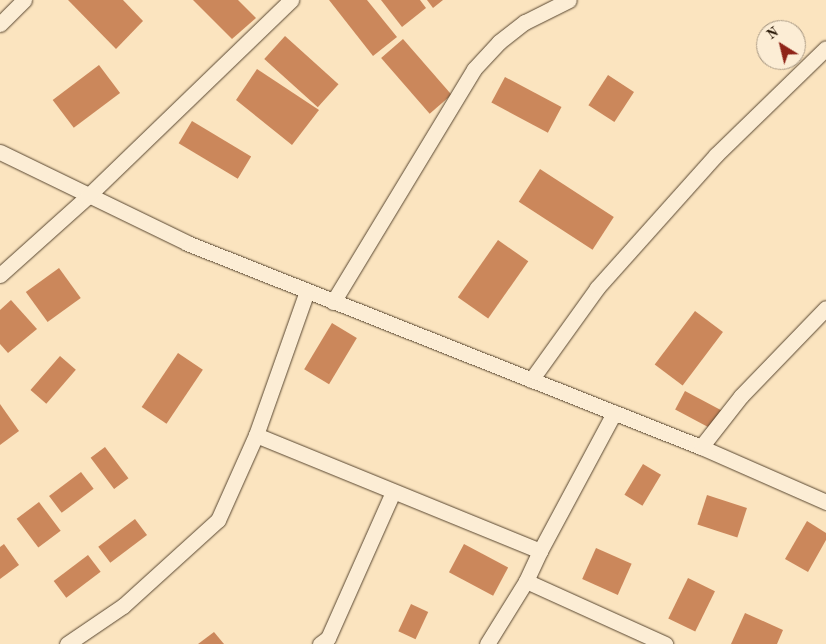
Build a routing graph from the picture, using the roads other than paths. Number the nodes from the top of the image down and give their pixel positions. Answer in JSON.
{"nodes":[{"id":1,"x":24,"y":0,"type":"edge"},
{"id":2,"x":290,"y":0,"type":"edge"},
{"id":3,"x":569,"y":0,"type":"edge"},
{"id":4,"x":0,"y":24,"type":"edge"},
{"id":5,"x":826,"y":48,"type":"edge"},
{"id":6,"x":0,"y":152,"type":"edge"},
{"id":7,"x":87,"y":197,"type":"junction"},
{"id":8,"x":0,"y":274,"type":"edge"},
{"id":9,"x":307,"y":291,"type":"junction"},
{"id":10,"x":333,"y":302,"type":"junction"},
{"id":11,"x":826,"y":308,"type":"edge"},
{"id":12,"x":531,"y":380,"type":"junction"},
{"id":13,"x":614,"y":413,"type":"junction"},
{"id":14,"x":256,"y":435,"type":"junction"},
{"id":15,"x":701,"y":447,"type":"junction"},
{"id":16,"x":392,"y":494,"type":"junction"},
{"id":17,"x":826,"y":502,"type":"edge"},
{"id":18,"x":540,"y":552,"type":"junction"},
{"id":19,"x":526,"y":581,"type":"junction"},
{"id":20,"x":67,"y":644,"type":"edge"},
{"id":21,"x":320,"y":644,"type":"edge"},
{"id":22,"x":487,"y":644,"type":"edge"},
{"id":23,"x":665,"y":644,"type":"edge"}],
"edges":[{"from":1,"to":4,"type":"street"},
{"from":2,"to":7,"type":"street"},
{"from":3,"to":10,"type":"street"},
{"from":5,"to":12,"type":"street"},
{"from":6,"to":7,"type":"street"},
{"from":7,"to":8,"type":"street"},
{"from":7,"to":9,"type":"street"},
{"from":9,"to":10,"type":"street"},
{"from":9,"to":14,"type":"street"},
{"from":10,"to":12,"type":"street"},
{"from":11,"to":15,"type":"street"},
{"from":12,"to":13,"type":"street"},
{"from":13,"to":15,"type":"street"},
{"from":13,"to":18,"type":"street"},
{"from":14,"to":16,"type":"street"},
{"from":14,"to":20,"type":"street"},
{"from":15,"to":17,"type":"street"},
{"from":16,"to":18,"type":"street"},
{"from":16,"to":21,"type":"street"},
{"from":18,"to":19,"type":"street"},
{"from":19,"to":22,"type":"street"},
{"from":19,"to":23,"type":"street"}]}
